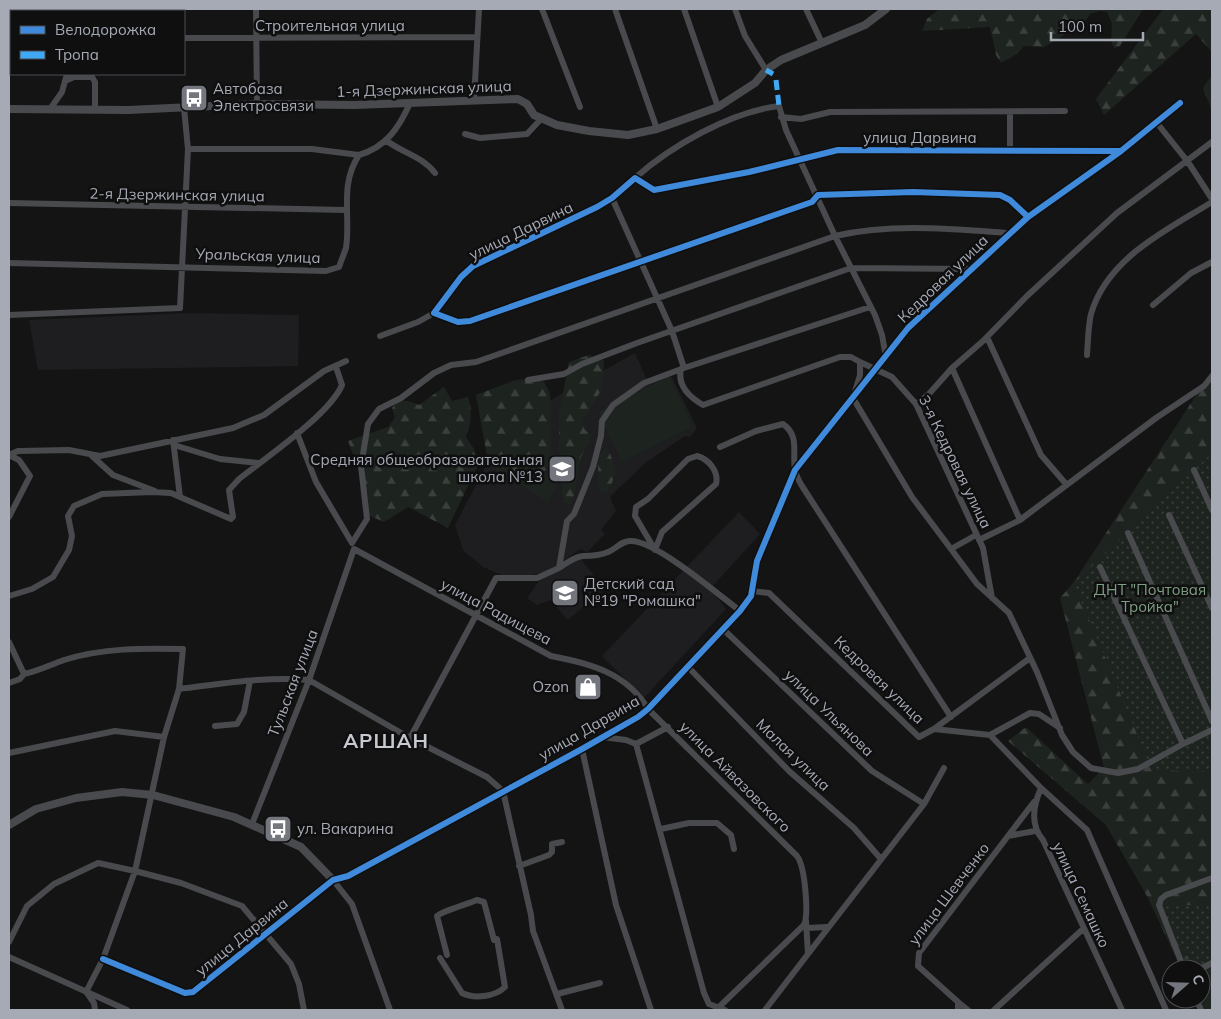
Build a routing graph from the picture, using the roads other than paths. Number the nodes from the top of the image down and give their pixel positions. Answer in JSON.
{"nodes":[{"id":1,"x":256,"y":9,"type":"edge"},
{"id":2,"x":479,"y":9,"type":"edge"},
{"id":3,"x":542,"y":9,"type":"edge"},
{"id":4,"x":615,"y":9,"type":"edge"},
{"id":5,"x":684,"y":9,"type":"edge"},
{"id":6,"x":735,"y":9,"type":"edge"},
{"id":7,"x":806,"y":9,"type":"edge"},
{"id":8,"x":886,"y":9,"type":"edge"},
{"id":9,"x":477,"y":37,"type":"junction"},
{"id":10,"x":185,"y":38,"type":"edge"},
{"id":11,"x":257,"y":40,"type":"junction"},
{"id":12,"x":822,"y":43,"type":"junction"},
{"id":13,"x":766,"y":70,"type":"junction"},
{"id":14,"x":66,"y":77,"type":"edge"},
{"id":15,"x":474,"y":100,"type":"junction"},
{"id":16,"x":410,"y":102,"type":"junction"},
{"id":17,"x":1180,"y":103,"type":"dead end"},
{"id":18,"x":257,"y":104,"type":"junction"},
{"id":19,"x":580,"y":106,"type":"dead end"},
{"id":20,"x":9,"y":108,"type":"edge"},
{"id":21,"x":184,"y":108,"type":"junction"},
{"id":22,"x":718,"y":108,"type":"junction"},
{"id":23,"x":50,"y":109,"type":"junction"},
{"id":24,"x":95,"y":110,"type":"junction"},
{"id":25,"x":1065,"y":111,"type":"dead end"},
{"id":26,"x":1010,"y":113,"type":"junction"},
{"id":27,"x":781,"y":117,"type":"junction"},
{"id":28,"x":541,"y":119,"type":"junction"},
{"id":29,"x":1157,"y":123,"type":"junction"},
{"id":30,"x":658,"y":129,"type":"junction"},
{"id":31,"x":465,"y":134,"type":"dead end"},
{"id":32,"x":387,"y":141,"type":"junction"},
{"id":33,"x":1212,"y":142,"type":"edge"},
{"id":34,"x":188,"y":149,"type":"junction"},
{"id":35,"x":1010,"y":150,"type":"junction"},
{"id":36,"x":1121,"y":151,"type":"junction"},
{"id":37,"x":359,"y":155,"type":"junction"},
{"id":38,"x":801,"y":159,"type":"junction"},
{"id":39,"x":1188,"y":162,"type":"junction"},
{"id":40,"x":434,"y":173,"type":"dead end"},
{"id":41,"x":635,"y":178,"type":"junction"},
{"id":42,"x":818,"y":195,"type":"junction"},
{"id":43,"x":612,"y":198,"type":"junction"},
{"id":44,"x":1212,"y":198,"type":"edge"},
{"id":45,"x":1212,"y":202,"type":"edge"},
{"id":46,"x":9,"y":203,"type":"edge"},
{"id":47,"x":186,"y":208,"type":"junction"},
{"id":48,"x":345,"y":210,"type":"junction"},
{"id":49,"x":1028,"y":217,"type":"junction"},
{"id":50,"x":1010,"y":233,"type":"junction"},
{"id":51,"x":835,"y":236,"type":"junction"},
{"id":52,"x":641,"y":261,"type":"junction"},
{"id":53,"x":1212,"y":262,"type":"edge"},
{"id":54,"x":9,"y":263,"type":"edge"},
{"id":55,"x":182,"y":267,"type":"junction"},
{"id":56,"x":851,"y":268,"type":"junction"},
{"id":57,"x":970,"y":269,"type":"junction"},
{"id":58,"x":656,"y":297,"type":"junction"},
{"id":59,"x":1153,"y":305,"type":"dead end"},
{"id":60,"x":870,"y":307,"type":"junction"},
{"id":61,"x":434,"y":313,"type":"junction"},
{"id":62,"x":9,"y":315,"type":"edge"},
{"id":63,"x":672,"y":331,"type":"junction"},
{"id":64,"x":380,"y":336,"type":"dead end"},
{"id":65,"x":987,"y":337,"type":"junction"},
{"id":66,"x":1087,"y":355,"type":"dead end"},
{"id":67,"x":886,"y":358,"type":"junction"},
{"id":68,"x":346,"y":361,"type":"dead end"},
{"id":69,"x":860,"y":362,"type":"junction"},
{"id":70,"x":336,"y":367,"type":"junction"},
{"id":71,"x":952,"y":368,"type":"junction"},
{"id":72,"x":682,"y":369,"type":"junction"},
{"id":73,"x":877,"y":369,"type":"junction"},
{"id":74,"x":1212,"y":376,"type":"edge"},
{"id":75,"x":528,"y":380,"type":"dead end"},
{"id":76,"x":852,"y":398,"type":"junction"},
{"id":77,"x":916,"y":404,"type":"junction"},
{"id":78,"x":297,"y":433,"type":"junction"},
{"id":79,"x":173,"y":443,"type":"junction"},
{"id":80,"x":720,"y":447,"type":"dead end"},
{"id":81,"x":92,"y":456,"type":"junction"},
{"id":82,"x":259,"y":463,"type":"junction"},
{"id":83,"x":795,"y":470,"type":"junction"},
{"id":84,"x":1194,"y":470,"type":"dead end"},
{"id":85,"x":1066,"y":484,"type":"junction"},
{"id":86,"x":158,"y":492,"type":"junction"},
{"id":87,"x":180,"y":497,"type":"junction"},
{"id":88,"x":1212,"y":510,"type":"edge"},
{"id":89,"x":1169,"y":515,"type":"dead end"},
{"id":90,"x":9,"y":517,"type":"edge"},
{"id":91,"x":1020,"y":520,"type":"junction"},
{"id":92,"x":1128,"y":533,"type":"dead end"},
{"id":93,"x":977,"y":537,"type":"junction"},
{"id":94,"x":353,"y":546,"type":"junction"},
{"id":95,"x":951,"y":549,"type":"junction"},
{"id":96,"x":655,"y":550,"type":"junction"},
{"id":97,"x":1100,"y":567,"type":"dead end"},
{"id":98,"x":559,"y":568,"type":"junction"},
{"id":99,"x":752,"y":590,"type":"junction"},
{"id":100,"x":9,"y":596,"type":"edge"},
{"id":101,"x":992,"y":598,"type":"junction"},
{"id":102,"x":1212,"y":608,"type":"edge"},
{"id":103,"x":740,"y":612,"type":"junction"},
{"id":104,"x":476,"y":617,"type":"junction"},
{"id":105,"x":724,"y":630,"type":"junction"},
{"id":106,"x":9,"y":642,"type":"edge"},
{"id":107,"x":1030,"y":658,"type":"junction"},
{"id":108,"x":689,"y":668,"type":"junction"},
{"id":109,"x":24,"y":674,"type":"junction"},
{"id":110,"x":309,"y":680,"type":"junction"},
{"id":111,"x":250,"y":681,"type":"junction"},
{"id":112,"x":9,"y":683,"type":"edge"},
{"id":113,"x":179,"y":689,"type":"junction"},
{"id":114,"x":648,"y":709,"type":"junction"},
{"id":115,"x":951,"y":717,"type":"junction"},
{"id":116,"x":1212,"y":721,"type":"edge"},
{"id":117,"x":215,"y":726,"type":"dead end"},
{"id":118,"x":668,"y":728,"type":"junction"},
{"id":119,"x":1060,"y":728,"type":"junction"},
{"id":120,"x":934,"y":729,"type":"junction"},
{"id":121,"x":1212,"y":730,"type":"edge"},
{"id":122,"x":990,"y":734,"type":"junction"},
{"id":123,"x":164,"y":737,"type":"junction"},
{"id":124,"x":602,"y":737,"type":"junction"},
{"id":125,"x":410,"y":738,"type":"junction"},
{"id":126,"x":636,"y":744,"type":"junction"},
{"id":127,"x":1184,"y":744,"type":"junction"},
{"id":128,"x":582,"y":749,"type":"junction"},
{"id":129,"x":9,"y":753,"type":"edge"},
{"id":130,"x":944,"y":768,"type":"dead end"},
{"id":131,"x":1041,"y":788,"type":"junction"},
{"id":132,"x":502,"y":791,"type":"junction"},
{"id":133,"x":153,"y":795,"type":"junction"},
{"id":134,"x":1034,"y":802,"type":"junction"},
{"id":135,"x":924,"y":804,"type":"junction"},
{"id":136,"x":252,"y":824,"type":"junction"},
{"id":137,"x":9,"y":826,"type":"edge"},
{"id":138,"x":661,"y":829,"type":"junction"},
{"id":139,"x":1035,"y":831,"type":"junction"},
{"id":140,"x":1008,"y":836,"type":"junction"},
{"id":141,"x":562,"y":842,"type":"dead end"},
{"id":142,"x":734,"y":849,"type":"dead end"},
{"id":143,"x":881,"y":859,"type":"junction"},
{"id":144,"x":519,"y":866,"type":"junction"},
{"id":145,"x":135,"y":871,"type":"junction"},
{"id":146,"x":1212,"y":878,"type":"edge"},
{"id":147,"x":333,"y":880,"type":"junction"},
{"id":148,"x":806,"y":920,"type":"junction"},
{"id":149,"x":828,"y":927,"type":"junction"},
{"id":150,"x":807,"y":928,"type":"junction"},
{"id":151,"x":1082,"y":929,"type":"junction"},
{"id":152,"x":266,"y":933,"type":"junction"},
{"id":153,"x":9,"y":942,"type":"edge"},
{"id":154,"x":808,"y":954,"type":"junction"},
{"id":155,"x":447,"y":955,"type":"dead end"},
{"id":156,"x":9,"y":957,"type":"edge"},
{"id":157,"x":440,"y":958,"type":"dead end"},
{"id":158,"x":103,"y":959,"type":"junction"},
{"id":159,"x":1180,"y":959,"type":"edge"},
{"id":160,"x":600,"y":983,"type":"dead end"},
{"id":161,"x":86,"y":992,"type":"junction"},
{"id":162,"x":557,"y":994,"type":"junction"},
{"id":163,"x":958,"y":1002,"type":"junction"},
{"id":164,"x":722,"y":1009,"type":"edge"},
{"id":165,"x":1120,"y":1009,"type":"edge"},
{"id":166,"x":95,"y":1010,"type":"edge"},
{"id":167,"x":127,"y":1010,"type":"edge"},
{"id":168,"x":304,"y":1010,"type":"edge"},
{"id":169,"x":390,"y":1010,"type":"edge"},
{"id":170,"x":562,"y":1010,"type":"edge"},
{"id":171,"x":651,"y":1010,"type":"edge"},
{"id":172,"x":765,"y":1010,"type":"edge"},
{"id":173,"x":958,"y":1010,"type":"edge"},
{"id":174,"x":968,"y":1010,"type":"edge"},
{"id":175,"x":994,"y":1010,"type":"edge"},
{"id":176,"x":1166,"y":1010,"type":"edge"}],
"edges":[{"from":1,"to":11,"type":"street"},
{"from":2,"to":9,"type":"street"},
{"from":3,"to":19,"type":"street"},
{"from":4,"to":30,"type":"street"},
{"from":5,"to":22,"type":"street"},
{"from":6,"to":13,"type":"street"},
{"from":7,"to":12,"type":"street"},
{"from":8,"to":12,"type":"street","name":"1-я Дзержинская улица"},
{"from":9,"to":11,"type":"street","name":"Строительная улица"},
{"from":9,"to":15,"type":"street"},
{"from":10,"to":11,"type":"street","name":"Строительная улица"},
{"from":11,"to":18,"type":"street"},
{"from":12,"to":13,"type":"street","name":"1-я Дзержинская улица"},
{"from":13,"to":22,"type":"street","name":"1-я Дзержинская улица"},
{"from":14,"to":23,"type":"street"},
{"from":14,"to":24,"type":"street"},
{"from":15,"to":16,"type":"street","name":"1-я Дзержинская улица"},
{"from":15,"to":28,"type":"street","name":"1-я Дзержинская улица"},
{"from":16,"to":18,"type":"street","name":"1-я Дзержинская улица"},
{"from":16,"to":32,"type":"street"},
{"from":17,"to":29,"type":"street"},
{"from":18,"to":21,"type":"street","name":"1-я Дзержинская улица"},
{"from":20,"to":23,"type":"street","name":"1-я Дзержинская улица"},
{"from":21,"to":24,"type":"street","name":"1-я Дзержинская улица"},
{"from":21,"to":34,"type":"street"},
{"from":22,"to":30,"type":"street","name":"1-я Дзержинская улица"},
{"from":23,"to":24,"type":"street","name":"1-я Дзержинская улица"},
{"from":25,"to":26,"type":"street"},
{"from":26,"to":27,"type":"street"},
{"from":26,"to":35,"type":"street"},
{"from":27,"to":38,"type":"street"},
{"from":27,"to":41,"type":"street"},
{"from":28,"to":30,"type":"street","name":"1-я Дзержинская улица"},
{"from":28,"to":31,"type":"street"},
{"from":29,"to":36,"type":"street"},
{"from":29,"to":39,"type":"street"},
{"from":32,"to":37,"type":"street"},
{"from":32,"to":40,"type":"street"},
{"from":33,"to":39,"type":"street"},
{"from":34,"to":37,"type":"street"},
{"from":34,"to":47,"type":"street"},
{"from":35,"to":36,"type":"street","name":"улица Дарвина"},
{"from":35,"to":38,"type":"street","name":"улица Дарвина"},
{"from":36,"to":49,"type":"street"},
{"from":37,"to":48,"type":"street","name":"Уральская улица"},
{"from":38,"to":41,"type":"street","name":"улица Дарвина"},
{"from":38,"to":42,"type":"street"},
{"from":39,"to":44,"type":"street"},
{"from":39,"to":65,"type":"street"},
{"from":41,"to":43,"type":"street","name":"улица Дарвина"},
{"from":42,"to":49,"type":"street"},
{"from":42,"to":51,"type":"street"},
{"from":42,"to":52,"type":"street"},
{"from":43,"to":52,"type":"street"},
{"from":43,"to":61,"type":"street","name":"улица Дарвина"},
{"from":45,"to":66,"type":"street"},
{"from":46,"to":47,"type":"street","name":"2-я Дзержинская улица"},
{"from":47,"to":48,"type":"street","name":"2-я Дзержинская улица"},
{"from":47,"to":55,"type":"street"},
{"from":48,"to":55,"type":"street","name":"Уральская улица"},
{"from":49,"to":50,"type":"street"},
{"from":50,"to":51,"type":"street"},
{"from":50,"to":57,"type":"street","name":"Кедровая улица"},
{"from":51,"to":56,"type":"street"},
{"from":51,"to":58,"type":"street"},
{"from":52,"to":58,"type":"street"},
{"from":52,"to":61,"type":"street"},
{"from":53,"to":59,"type":"street"},
{"from":54,"to":55,"type":"street","name":"Уральская улица"},
{"from":55,"to":62,"type":"street"},
{"from":56,"to":57,"type":"street"},
{"from":56,"to":60,"type":"street"},
{"from":56,"to":63,"type":"street"},
{"from":57,"to":67,"type":"street","name":"Кедровая улица"},
{"from":58,"to":63,"type":"street"},
{"from":58,"to":94,"type":"street"},
{"from":60,"to":67,"type":"street"},
{"from":60,"to":72,"type":"street"},
{"from":61,"to":64,"type":"street"},
{"from":63,"to":72,"type":"street"},
{"from":63,"to":75,"type":"street"},
{"from":65,"to":71,"type":"street"},
{"from":65,"to":85,"type":"street"},
{"from":67,"to":73,"type":"street","name":"Кедровая улица"},
{"from":68,"to":70,"type":"street"},
{"from":69,"to":72,"type":"street"},
{"from":69,"to":73,"type":"street","name":"3-я Кедровая улица"},
{"from":69,"to":76,"type":"street","name":"улица Дарвина"},
{"from":70,"to":78,"type":"street"},
{"from":70,"to":79,"type":"street"},
{"from":71,"to":77,"type":"street"},
{"from":71,"to":91,"type":"street"},
{"from":72,"to":98,"type":"street"},
{"from":73,"to":76,"type":"street","name":"улица Дарвина"},
{"from":73,"to":77,"type":"street","name":"3-я Кедровая улица"},
{"from":74,"to":85,"type":"street","name":"3-я Кедровая улица"},
{"from":76,"to":83,"type":"street","name":"улица Дарвина"},
{"from":76,"to":95,"type":"street"},
{"from":77,"to":93,"type":"street","name":"3-я Кедровая улица"},
{"from":78,"to":82,"type":"street"},
{"from":78,"to":94,"type":"street"},
{"from":79,"to":81,"type":"street"},
{"from":79,"to":82,"type":"street"},
{"from":79,"to":87,"type":"street"},
{"from":80,"to":83,"type":"street"},
{"from":81,"to":86,"type":"street"},
{"from":81,"to":90,"type":"street"},
{"from":82,"to":87,"type":"street"},
{"from":83,"to":99,"type":"street","name":"улица Дарвина"},
{"from":83,"to":115,"type":"street","name":"Кедровая улица"},
{"from":84,"to":88,"type":"street"},
{"from":85,"to":91,"type":"street","name":"3-я Кедровая улица"},
{"from":86,"to":87,"type":"street"},
{"from":86,"to":100,"type":"street"},
{"from":89,"to":102,"type":"street"},
{"from":91,"to":93,"type":"street","name":"3-я Кедровая улица"},
{"from":92,"to":116,"type":"street"},
{"from":93,"to":95,"type":"street"},
{"from":93,"to":101,"type":"street","name":"3-я Кедровая улица"},
{"from":94,"to":104,"type":"street","name":"улица Радищева"},
{"from":94,"to":110,"type":"street","name":"Тульская улица"},
{"from":95,"to":101,"type":"street"},
{"from":96,"to":96,"type":"street"},
{"from":96,"to":98,"type":"street"},
{"from":96,"to":103,"type":"street"},
{"from":97,"to":127,"type":"street"},
{"from":98,"to":104,"type":"street"},
{"from":99,"to":103,"type":"street","name":"улица Дарвина"},
{"from":99,"to":120,"type":"street","name":"Кедровая улица"},
{"from":101,"to":107,"type":"street"},
{"from":103,"to":105,"type":"street","name":"улица Дарвина"},
{"from":104,"to":114,"type":"street","name":"улица Радищева"},
{"from":104,"to":125,"type":"street"},
{"from":105,"to":108,"type":"street","name":"улица Дарвина"},
{"from":105,"to":135,"type":"street","name":"улица Ульянова"},
{"from":106,"to":109,"type":"street"},
{"from":107,"to":115,"type":"street"},
{"from":107,"to":119,"type":"street"},
{"from":108,"to":114,"type":"street","name":"улица Дарвина"},
{"from":108,"to":143,"type":"street","name":"Малая улица"},
{"from":109,"to":112,"type":"street"},
{"from":109,"to":113,"type":"street"},
{"from":110,"to":111,"type":"street"},
{"from":110,"to":125,"type":"street"},
{"from":110,"to":136,"type":"street","name":"Тульская улица"},
{"from":111,"to":113,"type":"street"},
{"from":111,"to":117,"type":"street"},
{"from":113,"to":123,"type":"street"},
{"from":114,"to":118,"type":"street","name":"улица Айвазовского"},
{"from":114,"to":124,"type":"street","name":"улица Дарвина"},
{"from":115,"to":120,"type":"street","name":"Кедровая улица"},
{"from":118,"to":126,"type":"street"},
{"from":118,"to":148,"type":"street","name":"улица Айвазовского"},
{"from":119,"to":122,"type":"street"},
{"from":119,"to":127,"type":"street"},
{"from":120,"to":122,"type":"street"},
{"from":121,"to":127,"type":"street"},
{"from":122,"to":131,"type":"street"},
{"from":123,"to":129,"type":"street"},
{"from":123,"to":133,"type":"street"},
{"from":124,"to":126,"type":"street"},
{"from":124,"to":128,"type":"street","name":"улица Дарвина"},
{"from":125,"to":132,"type":"street"},
{"from":126,"to":138,"type":"street"},
{"from":128,"to":132,"type":"street","name":"улица Дарвина"},
{"from":128,"to":171,"type":"street"},
{"from":130,"to":135,"type":"street"},
{"from":131,"to":134,"type":"street","name":"улица Семашко"},
{"from":131,"to":176,"type":"street"},
{"from":132,"to":144,"type":"street"},
{"from":132,"to":147,"type":"street","name":"улица Дарвина"},
{"from":133,"to":136,"type":"street"},
{"from":133,"to":137,"type":"street"},
{"from":133,"to":145,"type":"street"},
{"from":134,"to":139,"type":"street","name":"улица Семашко"},
{"from":134,"to":140,"type":"street"},
{"from":135,"to":143,"type":"street"},
{"from":136,"to":147,"type":"street"},
{"from":138,"to":142,"type":"street"},
{"from":138,"to":164,"type":"street"},
{"from":139,"to":140,"type":"street","name":"улица Шевченко"},
{"from":139,"to":151,"type":"street","name":"улица Семашко"},
{"from":140,"to":163,"type":"street","name":"улица Шевченко"},
{"from":141,"to":144,"type":"street"},
{"from":143,"to":149,"type":"street"},
{"from":144,"to":162,"type":"street"},
{"from":145,"to":152,"type":"street"},
{"from":145,"to":153,"type":"street"},
{"from":145,"to":158,"type":"street"},
{"from":146,"to":159,"type":"street"},
{"from":147,"to":152,"type":"street","name":"улица Дарвина"},
{"from":147,"to":169,"type":"street"},
{"from":148,"to":150,"type":"street"},
{"from":148,"to":164,"type":"street"},
{"from":149,"to":150,"type":"street"},
{"from":149,"to":154,"type":"street"},
{"from":150,"to":154,"type":"street"},
{"from":151,"to":165,"type":"street","name":"улица Семашко"},
{"from":151,"to":175,"type":"street"},
{"from":152,"to":158,"type":"street","name":"улица Дарвина"},
{"from":152,"to":168,"type":"street"},
{"from":154,"to":172,"type":"street"},
{"from":155,"to":157,"type":"street"},
{"from":156,"to":161,"type":"street"},
{"from":158,"to":161,"type":"street"},
{"from":160,"to":162,"type":"street"},
{"from":161,"to":166,"type":"street"},
{"from":161,"to":167,"type":"street"},
{"from":162,"to":170,"type":"street"},
{"from":163,"to":173,"type":"street"},
{"from":163,"to":174,"type":"street"}]}
